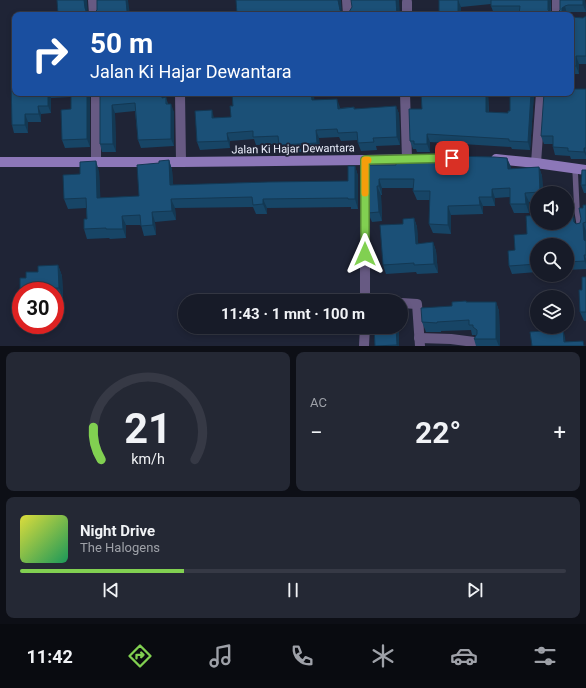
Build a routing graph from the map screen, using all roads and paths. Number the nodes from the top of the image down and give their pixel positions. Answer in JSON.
{"nodes":[{"id":1,"x":93,"y":0,"type":"edge"},
{"id":2,"x":347,"y":0,"type":"edge"},
{"id":3,"x":557,"y":0,"type":"edge"},
{"id":4,"x":407,"y":2,"type":"dead end"},
{"id":5,"x":94,"y":12,"type":"edge"},
{"id":6,"x":348,"y":12,"type":"edge"},
{"id":7,"x":407,"y":12,"type":"edge"},
{"id":8,"x":557,"y":12,"type":"edge"},
{"id":9,"x":96,"y":96,"type":"edge"},
{"id":10,"x":180,"y":96,"type":"edge"},
{"id":11,"x":405,"y":96,"type":"edge"},
{"id":12,"x":540,"y":96,"type":"edge"},
{"id":13,"x":437,"y":158,"type":"edge"},
{"id":14,"x":483,"y":158,"type":"edge"},
{"id":15,"x":407,"y":159,"type":"junction"},
{"id":16,"x":365,"y":160,"type":"junction"},
{"id":17,"x":0,"y":162,"type":"edge"},
{"id":18,"x":96,"y":162,"type":"junction"},
{"id":19,"x":181,"y":162,"type":"junction"},
{"id":20,"x":536,"y":163,"type":"junction"},
{"id":21,"x":575,"y":168,"type":"junction"},
{"id":22,"x":586,"y":170,"type":"edge"},
{"id":23,"x":580,"y":228,"type":"edge"},
{"id":24,"x":365,"y":294,"type":"edge"},
{"id":25,"x":408,"y":304,"type":"edge"},
{"id":26,"x":364,"y":334,"type":"edge"},
{"id":27,"x":420,"y":342,"type":"edge"},
{"id":28,"x":474,"y":342,"type":"edge"},
{"id":29,"x":364,"y":346,"type":"edge"}],
"edges":[{"from":1,"to":5,"type":"street"},
{"from":2,"to":6,"type":"street"},
{"from":3,"to":8,"type":"street"},
{"from":4,"to":7,"type":"street"},
{"from":9,"to":18,"type":"street"},
{"from":10,"to":19,"type":"street"},
{"from":11,"to":15,"type":"street"},
{"from":12,"to":20,"type":"street"},
{"from":13,"to":15,"type":"street","name":"Jalan Ki Hajar Dewantara"},
{"from":14,"to":20,"type":"street"},
{"from":15,"to":16,"type":"street","name":"Jalan Ki Hajar Dewantara"},
{"from":16,"to":19,"type":"street","name":"Jalan Ki Hajar Dewantara"},
{"from":16,"to":24,"type":"street"},
{"from":17,"to":18,"type":"street","name":"Jalan Ki Hajar Dewantara"},
{"from":18,"to":19,"type":"street","name":"Jalan Ki Hajar Dewantara"},
{"from":20,"to":21,"type":"street"},
{"from":21,"to":22,"type":"street"},
{"from":21,"to":23,"type":"lane"},
{"from":25,"to":27,"type":"street"},
{"from":26,"to":29,"type":"street"},
{"from":27,"to":28,"type":"street"}]}
